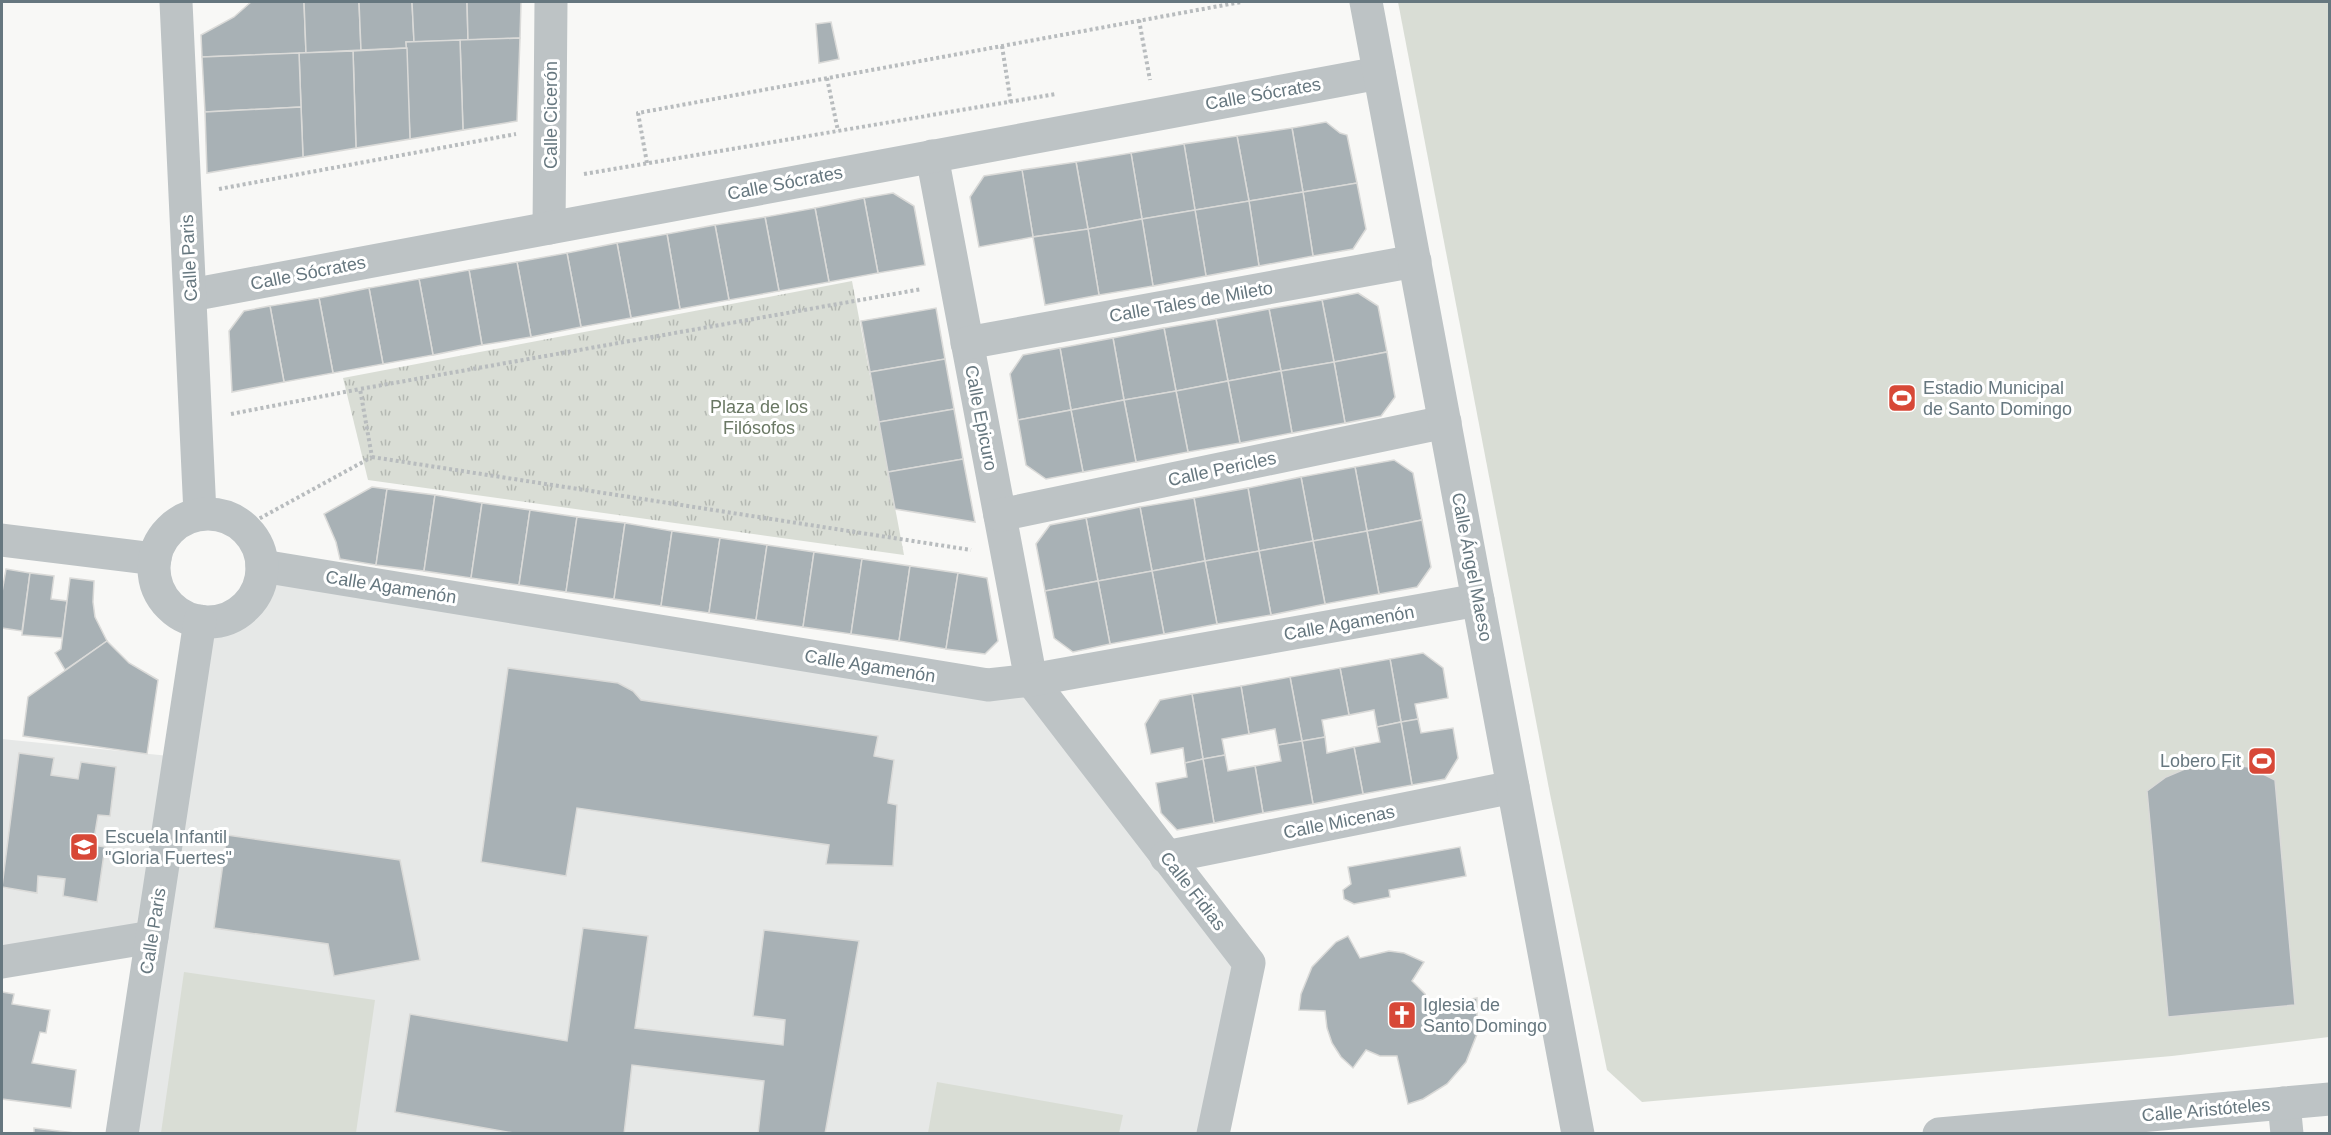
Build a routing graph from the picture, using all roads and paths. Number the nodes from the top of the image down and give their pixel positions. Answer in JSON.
{"nodes":[{"id":1,"x":176,"y":2,"type":"edge"},
{"id":2,"x":551,"y":2,"type":"edge"},
{"id":3,"x":1241,"y":2,"type":"edge"},
{"id":4,"x":1366,"y":2,"type":"edge"},
{"id":5,"x":1139,"y":20,"type":"junction"},
{"id":6,"x":1002,"y":46,"type":"junction"},
{"id":7,"x":1379,"y":73,"type":"junction"},
{"id":8,"x":1161,"y":76,"type":"dead end"},
{"id":9,"x":827,"y":78,"type":"junction"},
{"id":10,"x":1150,"y":78,"type":"junction"},
{"id":11,"x":1138,"y":80,"type":"dead end"},
{"id":12,"x":1057,"y":94,"type":"dead end"},
{"id":13,"x":1010,"y":102,"type":"junction"},
{"id":14,"x":1156,"y":113,"type":"junction"},
{"id":15,"x":551,"y":128,"type":"junction"},
{"id":16,"x":838,"y":131,"type":"junction"},
{"id":17,"x":1017,"y":140,"type":"junction"},
{"id":18,"x":932,"y":156,"type":"junction"},
{"id":19,"x":647,"y":163,"type":"junction"},
{"id":20,"x":551,"y":180,"type":"junction"},
{"id":21,"x":186,"y":195,"type":"junction"},
{"id":22,"x":549,"y":228,"type":"junction"},
{"id":23,"x":1414,"y":261,"type":"junction"},
{"id":24,"x":956,"y":283,"type":"junction"},
{"id":25,"x":191,"y":295,"type":"junction"},
{"id":26,"x":967,"y":343,"type":"junction"},
{"id":27,"x":360,"y":389,"type":"junction"},
{"id":28,"x":197,"y":421,"type":"junction"},
{"id":29,"x":1445,"y":422,"type":"junction"},
{"id":30,"x":372,"y":457,"type":"junction"},
{"id":31,"x":200,"y":514,"type":"junction"},
{"id":32,"x":1000,"y":515,"type":"junction"},
{"id":33,"x":243,"y":527,"type":"junction"},
{"id":34,"x":2,"y":540,"type":"edge"},
{"id":35,"x":1007,"y":556,"type":"junction"},
{"id":36,"x":154,"y":559,"type":"junction"},
{"id":37,"x":262,"y":566,"type":"junction"},
{"id":38,"x":1478,"y":600,"type":"junction"},
{"id":39,"x":200,"y":621,"type":"junction"},
{"id":40,"x":1031,"y":680,"type":"junction"},
{"id":41,"x":1513,"y":787,"type":"junction"},
{"id":42,"x":1166,"y":856,"type":"junction"},
{"id":43,"x":152,"y":937,"type":"junction"},
{"id":44,"x":2,"y":962,"type":"edge"},
{"id":45,"x":2330,"y":1099,"type":"edge"},
{"id":46,"x":2286,"y":1118,"type":"edge"},
{"id":47,"x":122,"y":1134,"type":"edge"},
{"id":48,"x":1213,"y":1134,"type":"edge"},
{"id":49,"x":1578,"y":1134,"type":"edge"},
{"id":50,"x":1939,"y":1134,"type":"edge"}],
"edges":[{"from":1,"to":21,"type":"street","name":"Calle Paris"},
{"from":2,"to":15,"type":"street","name":"Calle Cicerón"},
{"from":3,"to":5,"type":"path"},
{"from":4,"to":7,"type":"street","name":"Calle Ángel Maeso"},
{"from":5,"to":6,"type":"path"},
{"from":5,"to":10,"type":"path"},
{"from":6,"to":9,"type":"path"},
{"from":6,"to":13,"type":"path"},
{"from":7,"to":14,"type":"street","name":"Calle Sócrates"},
{"from":7,"to":23,"type":"street","name":"Calle Ángel Maeso"},
{"from":8,"to":10,"type":"path"},
{"from":9,"to":16,"type":"path"},
{"from":9,"to":19,"type":"path"},
{"from":10,"to":11,"type":"path"},
{"from":10,"to":14,"type":"path"},
{"from":12,"to":13,"type":"path"},
{"from":13,"to":16,"type":"path"},
{"from":13,"to":17,"type":"path"},
{"from":14,"to":17,"type":"street","name":"Calle Sócrates"},
{"from":15,"to":20,"type":"street","name":"Calle Cicerón"},
{"from":15,"to":21,"type":"path"},
{"from":16,"to":19,"type":"path"},
{"from":17,"to":18,"type":"street","name":"Calle Sócrates"},
{"from":18,"to":22,"type":"street","name":"Calle Sócrates"},
{"from":18,"to":24,"type":"street","name":"Calle Epicuro"},
{"from":19,"to":20,"type":"path"},
{"from":20,"to":22,"type":"street","name":"Calle Cicerón"},
{"from":21,"to":25,"type":"street","name":"Calle Paris"},
{"from":22,"to":25,"type":"street","name":"Calle Sócrates"},
{"from":23,"to":26,"type":"street","name":"Calle Tales de Mileto"},
{"from":23,"to":29,"type":"street","name":"Calle Ángel Maeso"},
{"from":24,"to":26,"type":"street","name":"Calle Epicuro"},
{"from":24,"to":27,"type":"path"},
{"from":25,"to":28,"type":"street","name":"Calle Paris"},
{"from":26,"to":32,"type":"street","name":"Calle Epicuro"},
{"from":27,"to":28,"type":"path"},
{"from":27,"to":30,"type":"path"},
{"from":28,"to":31,"type":"street","name":"Calle Paris"},
{"from":29,"to":32,"type":"street","name":"Calle Pericles"},
{"from":29,"to":38,"type":"street","name":"Calle Ángel Maeso"},
{"from":30,"to":33,"type":"path"},
{"from":30,"to":35,"type":"path"},
{"from":31,"to":33,"type":"street"},
{"from":31,"to":36,"type":"street"},
{"from":32,"to":35,"type":"street","name":"Calle Epicuro"},
{"from":33,"to":37,"type":"street"},
{"from":34,"to":36,"type":"street"},
{"from":35,"to":40,"type":"street","name":"Calle Epicuro"},
{"from":36,"to":39,"type":"street"},
{"from":37,"to":39,"type":"street"},
{"from":37,"to":40,"type":"street","name":"Calle Agamenón"},
{"from":38,"to":40,"type":"street","name":"Calle Agamenón"},
{"from":38,"to":41,"type":"street","name":"Calle Ángel Maeso"},
{"from":39,"to":43,"type":"street","name":"Calle Paris"},
{"from":40,"to":42,"type":"street","name":"Calle Fidias"},
{"from":41,"to":42,"type":"street","name":"Calle Micenas"},
{"from":41,"to":49,"type":"street","name":"Calle Ángel Maeso"},
{"from":42,"to":48,"type":"street","name":"Calle Fidias"},
{"from":43,"to":44,"type":"street"},
{"from":43,"to":47,"type":"street","name":"Calle Paris"},
{"from":45,"to":46,"type":"street","name":"Calle Aristóteles"},
{"from":46,"to":50,"type":"street","name":"Calle Aristóteles"}]}
